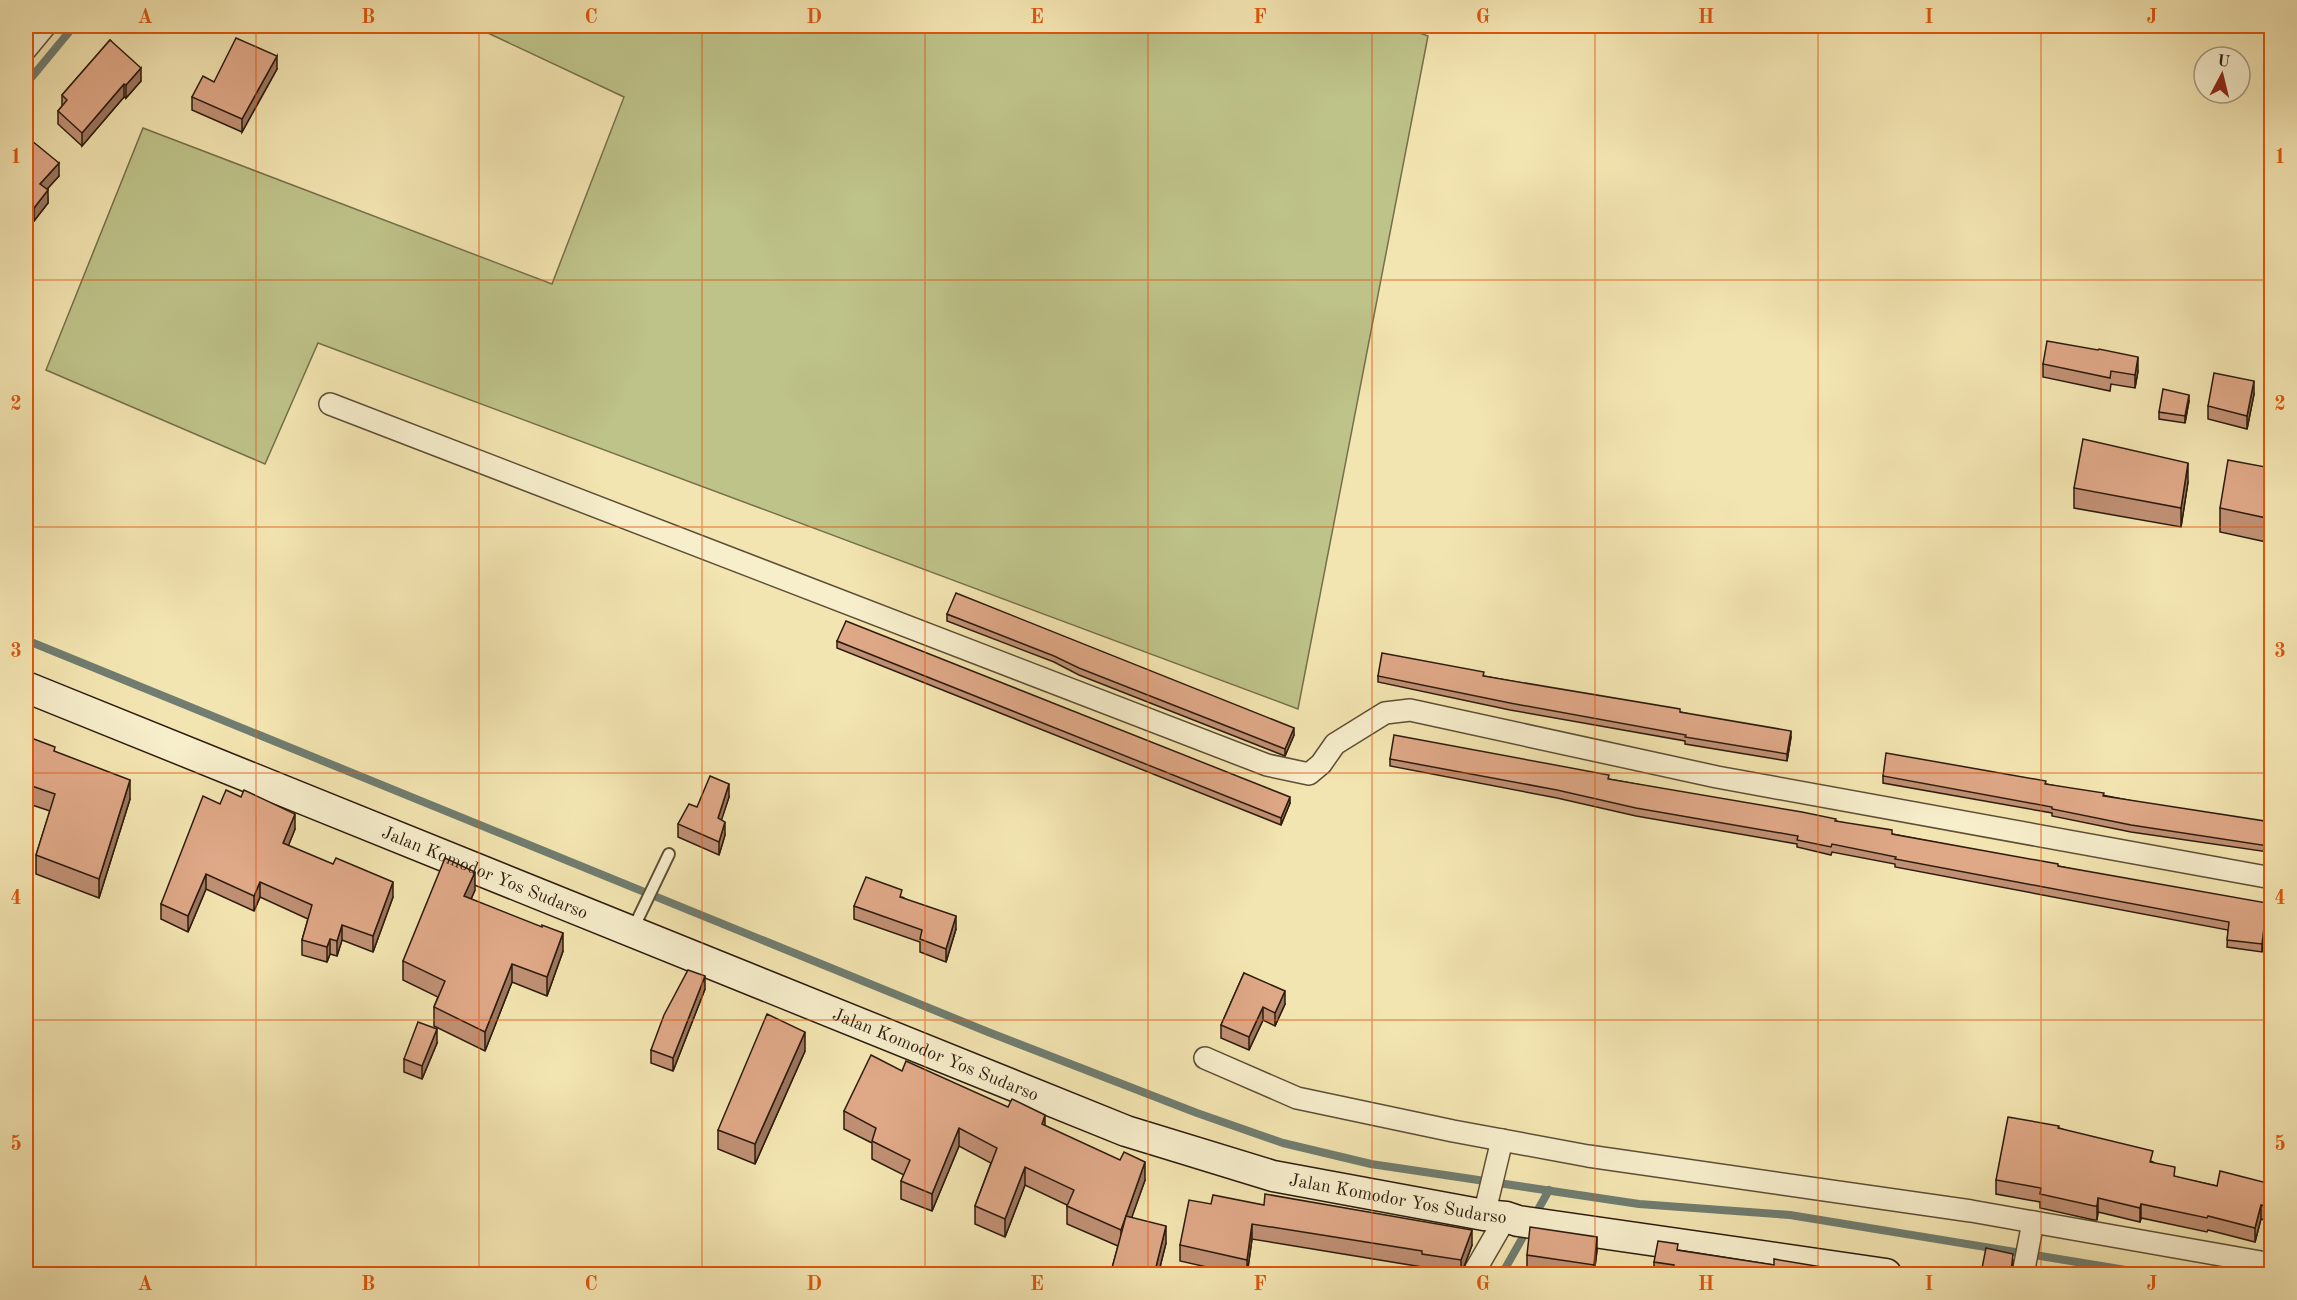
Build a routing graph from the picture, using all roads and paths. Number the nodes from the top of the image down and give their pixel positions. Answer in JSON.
{"nodes":[{"id":1,"x":45,"y":26,"type":"edge"},
{"id":2,"x":26,"y":49,"type":"edge"},
{"id":3,"x":330,"y":404,"type":"dead end"},
{"id":4,"x":26,"y":687,"type":"edge"},
{"id":5,"x":669,"y":854,"type":"dead end"},
{"id":6,"x":2271,"y":878,"type":"edge"},
{"id":7,"x":637,"y":919,"type":"junction"},
{"id":8,"x":1205,"y":1058,"type":"dead end"},
{"id":9,"x":1500,"y":1148,"type":"junction"},
{"id":10,"x":1499,"y":1213,"type":"junction"},
{"id":11,"x":2032,"y":1226,"type":"junction"},
{"id":12,"x":2271,"y":1264,"type":"edge"},
{"id":13,"x":2024,"y":1271,"type":"edge"},
{"id":14,"x":1473,"y":1275,"type":"edge"},
{"id":15,"x":1886,"y":1275,"type":"edge"}],
"edges":[{"from":1,"to":2,"type":"street"},
{"from":3,"to":6,"type":"street"},
{"from":4,"to":7,"type":"street","name":"Jalan Komodor Yos Sudarso"},
{"from":5,"to":7,"type":"lane"},
{"from":7,"to":10,"type":"street","name":"Jalan Komodor Yos Sudarso"},
{"from":8,"to":9,"type":"street"},
{"from":9,"to":10,"type":"street"},
{"from":9,"to":11,"type":"street"},
{"from":10,"to":14,"type":"street"},
{"from":10,"to":15,"type":"street","name":"Jalan Komodor Yos Sudarso"},
{"from":11,"to":12,"type":"street"},
{"from":11,"to":13,"type":"street"}]}
